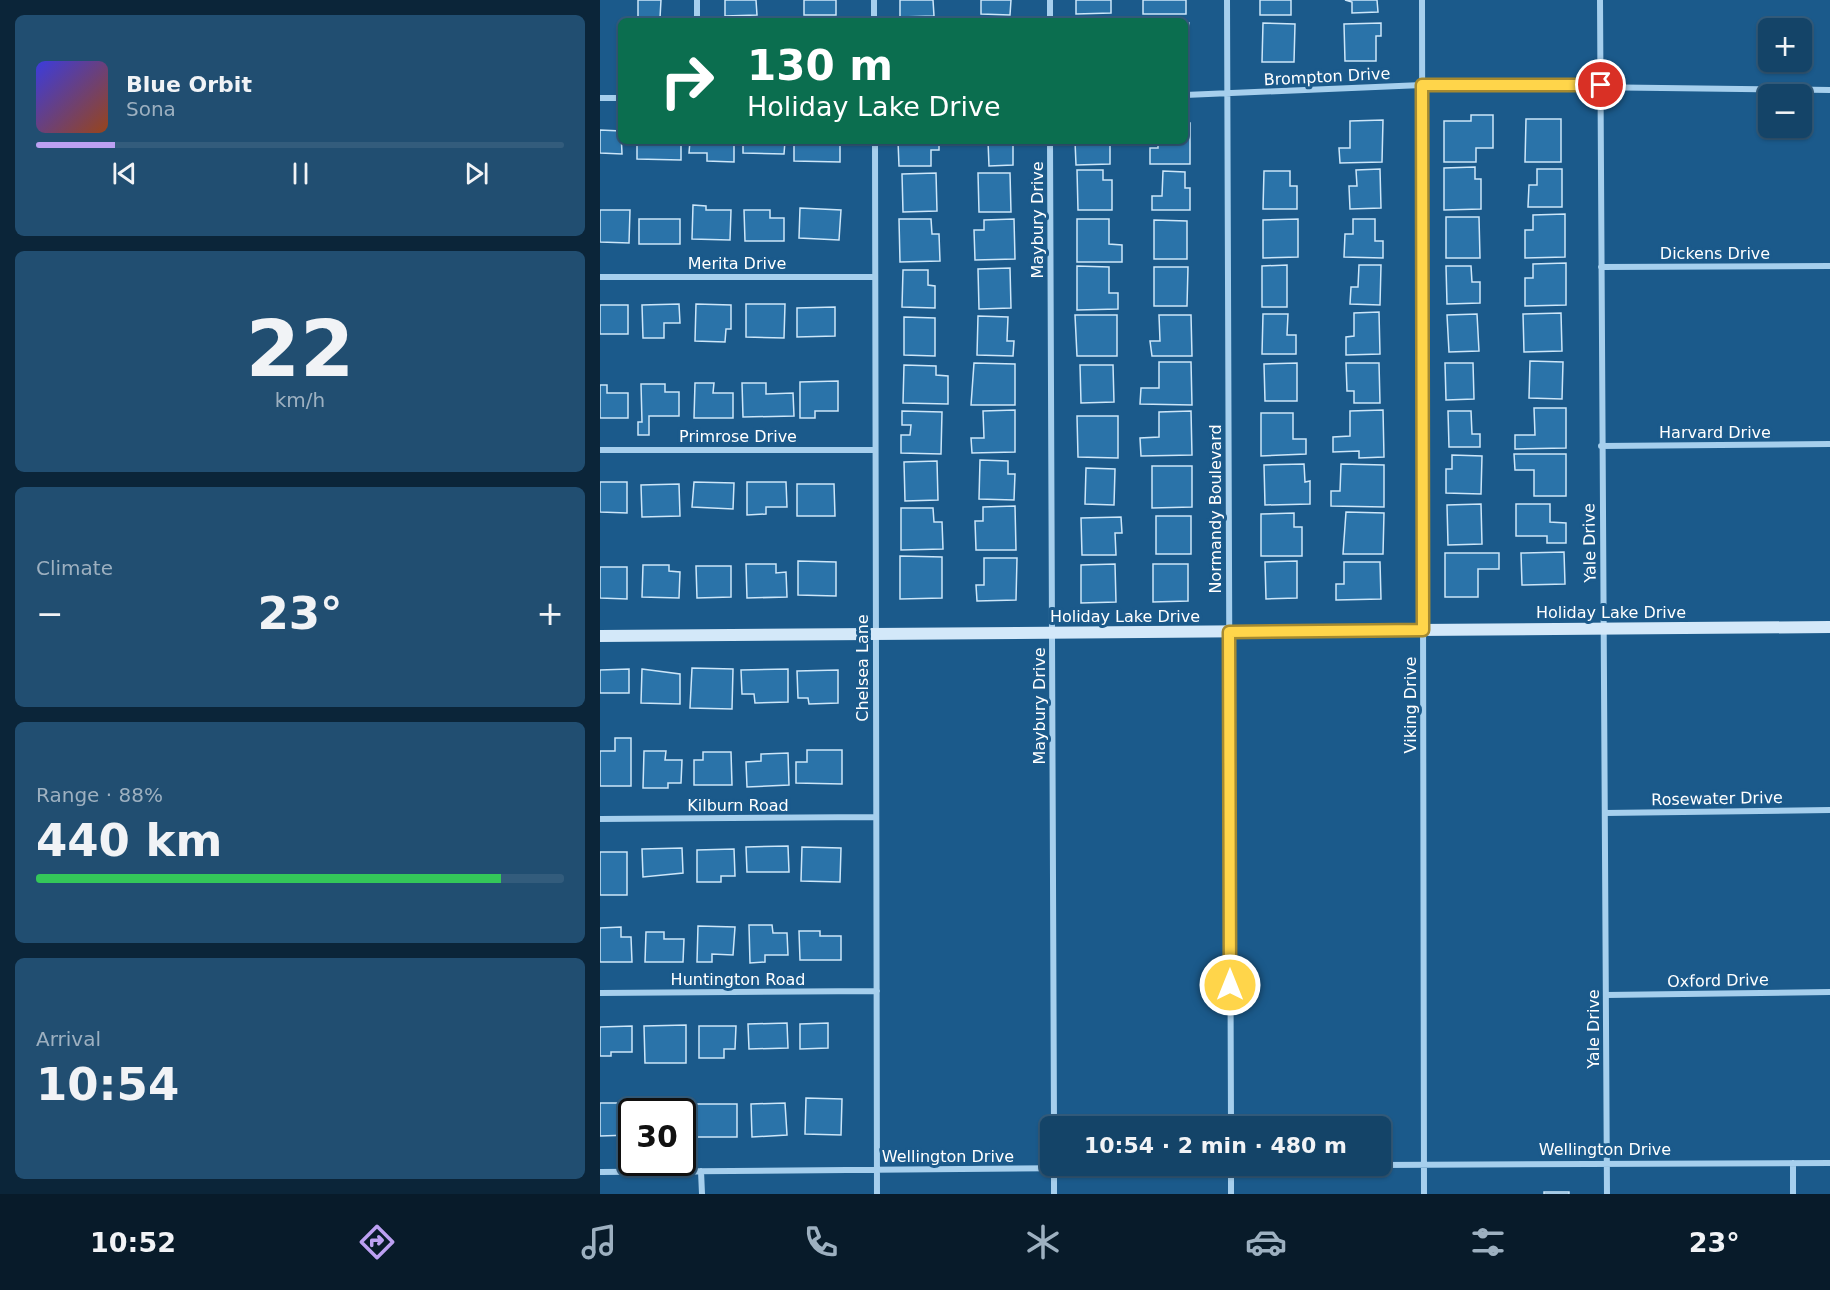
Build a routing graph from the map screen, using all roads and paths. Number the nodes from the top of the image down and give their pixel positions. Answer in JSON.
{"nodes":[{"id":1,"x":697,"y":0,"type":"edge"},
{"id":2,"x":874,"y":0,"type":"edge"},
{"id":3,"x":1050,"y":0,"type":"edge"},
{"id":4,"x":1227,"y":0,"type":"edge"},
{"id":5,"x":1422,"y":0,"type":"edge"},
{"id":6,"x":1600,"y":0,"type":"edge"},
{"id":7,"x":697,"y":18,"type":"edge"},
{"id":8,"x":874,"y":18,"type":"edge"},
{"id":9,"x":1050,"y":18,"type":"edge"},
{"id":10,"x":1422,"y":85,"type":"junction"},
{"id":11,"x":1601,"y":85,"type":"junction"},
{"id":12,"x":1830,"y":90,"type":"edge"},
{"id":13,"x":1188,"y":95,"type":"edge"},
{"id":14,"x":1227,"y":95,"type":"junction"},
{"id":15,"x":600,"y":98,"type":"edge"},
{"id":16,"x":618,"y":98,"type":"edge"},
{"id":17,"x":875,"y":144,"type":"edge"},
{"id":18,"x":1050,"y":144,"type":"edge"},
{"id":19,"x":1830,"y":266,"type":"edge"},
{"id":20,"x":1601,"y":267,"type":"junction"},
{"id":21,"x":600,"y":277,"type":"edge"},
{"id":22,"x":875,"y":277,"type":"junction"},
{"id":23,"x":1830,"y":444,"type":"edge"},
{"id":24,"x":1601,"y":446,"type":"junction"},
{"id":25,"x":600,"y":450,"type":"edge"},
{"id":26,"x":875,"y":450,"type":"junction"},
{"id":27,"x":1830,"y":627,"type":"edge"},
{"id":28,"x":1604,"y":629,"type":"junction"},
{"id":29,"x":1423,"y":630,"type":"junction"},
{"id":30,"x":1229,"y":632,"type":"junction"},
{"id":31,"x":1052,"y":633,"type":"junction"},
{"id":32,"x":876,"y":634,"type":"junction"},
{"id":33,"x":600,"y":636,"type":"edge"},
{"id":34,"x":1830,"y":810,"type":"edge"},
{"id":35,"x":1605,"y":813,"type":"junction"},
{"id":36,"x":876,"y":818,"type":"junction"},
{"id":37,"x":600,"y":819,"type":"edge"},
{"id":38,"x":877,"y":991,"type":"junction"},
{"id":39,"x":1830,"y":992,"type":"edge"},
{"id":40,"x":600,"y":993,"type":"edge"},
{"id":41,"x":1606,"y":995,"type":"junction"},
{"id":42,"x":1054,"y":1116,"type":"edge"},
{"id":43,"x":1231,"y":1116,"type":"edge"},
{"id":44,"x":1607,"y":1162,"type":"junction"},
{"id":45,"x":1793,"y":1163,"type":"junction"},
{"id":46,"x":1830,"y":1163,"type":"edge"},
{"id":47,"x":1391,"y":1165,"type":"edge"},
{"id":48,"x":1424,"y":1165,"type":"junction"},
{"id":49,"x":1040,"y":1167,"type":"edge"},
{"id":50,"x":877,"y":1170,"type":"junction"},
{"id":51,"x":701,"y":1171,"type":"junction"},
{"id":52,"x":600,"y":1172,"type":"edge"},
{"id":53,"x":1054,"y":1176,"type":"edge"},
{"id":54,"x":1231,"y":1176,"type":"edge"},
{"id":55,"x":702,"y":1194,"type":"edge"},
{"id":56,"x":877,"y":1194,"type":"edge"},
{"id":57,"x":1054,"y":1194,"type":"edge"},
{"id":58,"x":1231,"y":1194,"type":"edge"},
{"id":59,"x":1424,"y":1194,"type":"edge"},
{"id":60,"x":1607,"y":1194,"type":"edge"},
{"id":61,"x":1793,"y":1194,"type":"edge"}],
"edges":[{"from":1,"to":7,"type":"street"},
{"from":2,"to":8,"type":"street"},
{"from":3,"to":9,"type":"street"},
{"from":4,"to":14,"type":"street","name":"Normandy Boulevard"},
{"from":5,"to":10,"type":"street","name":"Viking Drive"},
{"from":6,"to":11,"type":"street","name":"Yale Drive"},
{"from":10,"to":11,"type":"street","name":"Brompton Drive"},
{"from":10,"to":14,"type":"street","name":"Brompton Drive"},
{"from":10,"to":29,"type":"street","name":"Viking Drive"},
{"from":11,"to":12,"type":"street","name":"Brompton Drive"},
{"from":11,"to":20,"type":"street","name":"Yale Drive"},
{"from":13,"to":14,"type":"street","name":"Brompton Drive"},
{"from":14,"to":30,"type":"street","name":"Normandy Boulevard"},
{"from":15,"to":16,"type":"street"},
{"from":17,"to":22,"type":"street","name":"Chelsea Lane"},
{"from":18,"to":31,"type":"street","name":"Maybury Drive"},
{"from":19,"to":20,"type":"street","name":"Dickens Drive"},
{"from":20,"to":24,"type":"street","name":"Yale Drive"},
{"from":21,"to":22,"type":"street","name":"Merita Drive"},
{"from":22,"to":26,"type":"street","name":"Chelsea Lane"},
{"from":23,"to":24,"type":"street","name":"Harvard Drive"},
{"from":24,"to":28,"type":"street","name":"Yale Drive"},
{"from":25,"to":26,"type":"street","name":"Primrose Drive"},
{"from":26,"to":32,"type":"street","name":"Chelsea Lane"},
{"from":27,"to":28,"type":"street","name":"Holiday Lake Drive"},
{"from":28,"to":29,"type":"street","name":"Holiday Lake Drive"},
{"from":28,"to":35,"type":"street","name":"Yale Drive"},
{"from":29,"to":30,"type":"street","name":"Holiday Lake Drive"},
{"from":29,"to":48,"type":"street","name":"Viking Drive"},
{"from":30,"to":31,"type":"street","name":"Holiday Lake Drive"},
{"from":30,"to":43,"type":"street","name":"Normandy Boulevard"},
{"from":31,"to":32,"type":"street","name":"Holiday Lake Drive"},
{"from":31,"to":42,"type":"street","name":"Maybury Drive"},
{"from":32,"to":33,"type":"street","name":"Holiday Lake Drive"},
{"from":32,"to":36,"type":"street","name":"Chelsea Lane"},
{"from":34,"to":35,"type":"street","name":"Rosewater Drive"},
{"from":35,"to":41,"type":"street","name":"Yale Drive"},
{"from":36,"to":37,"type":"street","name":"Kilburn Road"},
{"from":36,"to":38,"type":"street","name":"Chelsea Lane"},
{"from":38,"to":40,"type":"street","name":"Huntington Road"},
{"from":38,"to":50,"type":"street","name":"Chelsea Lane"},
{"from":39,"to":41,"type":"street","name":"Oxford Drive"},
{"from":41,"to":44,"type":"street","name":"Yale Drive"},
{"from":44,"to":45,"type":"street","name":"Wellington Drive"},
{"from":44,"to":48,"type":"street","name":"Wellington Drive"},
{"from":44,"to":60,"type":"street","name":"Yale Drive"},
{"from":45,"to":46,"type":"street","name":"Wellington Drive"},
{"from":45,"to":61,"type":"street"},
{"from":47,"to":48,"type":"street","name":"Wellington Drive"},
{"from":48,"to":59,"type":"street","name":"Viking Drive"},
{"from":49,"to":50,"type":"street","name":"Wellington Drive"},
{"from":50,"to":51,"type":"street","name":"Wellington Drive"},
{"from":50,"to":56,"type":"street","name":"Chelsea Lane"},
{"from":51,"to":52,"type":"street","name":"Wellington Drive"},
{"from":51,"to":55,"type":"street"},
{"from":53,"to":57,"type":"street"},
{"from":54,"to":58,"type":"street"}]}
